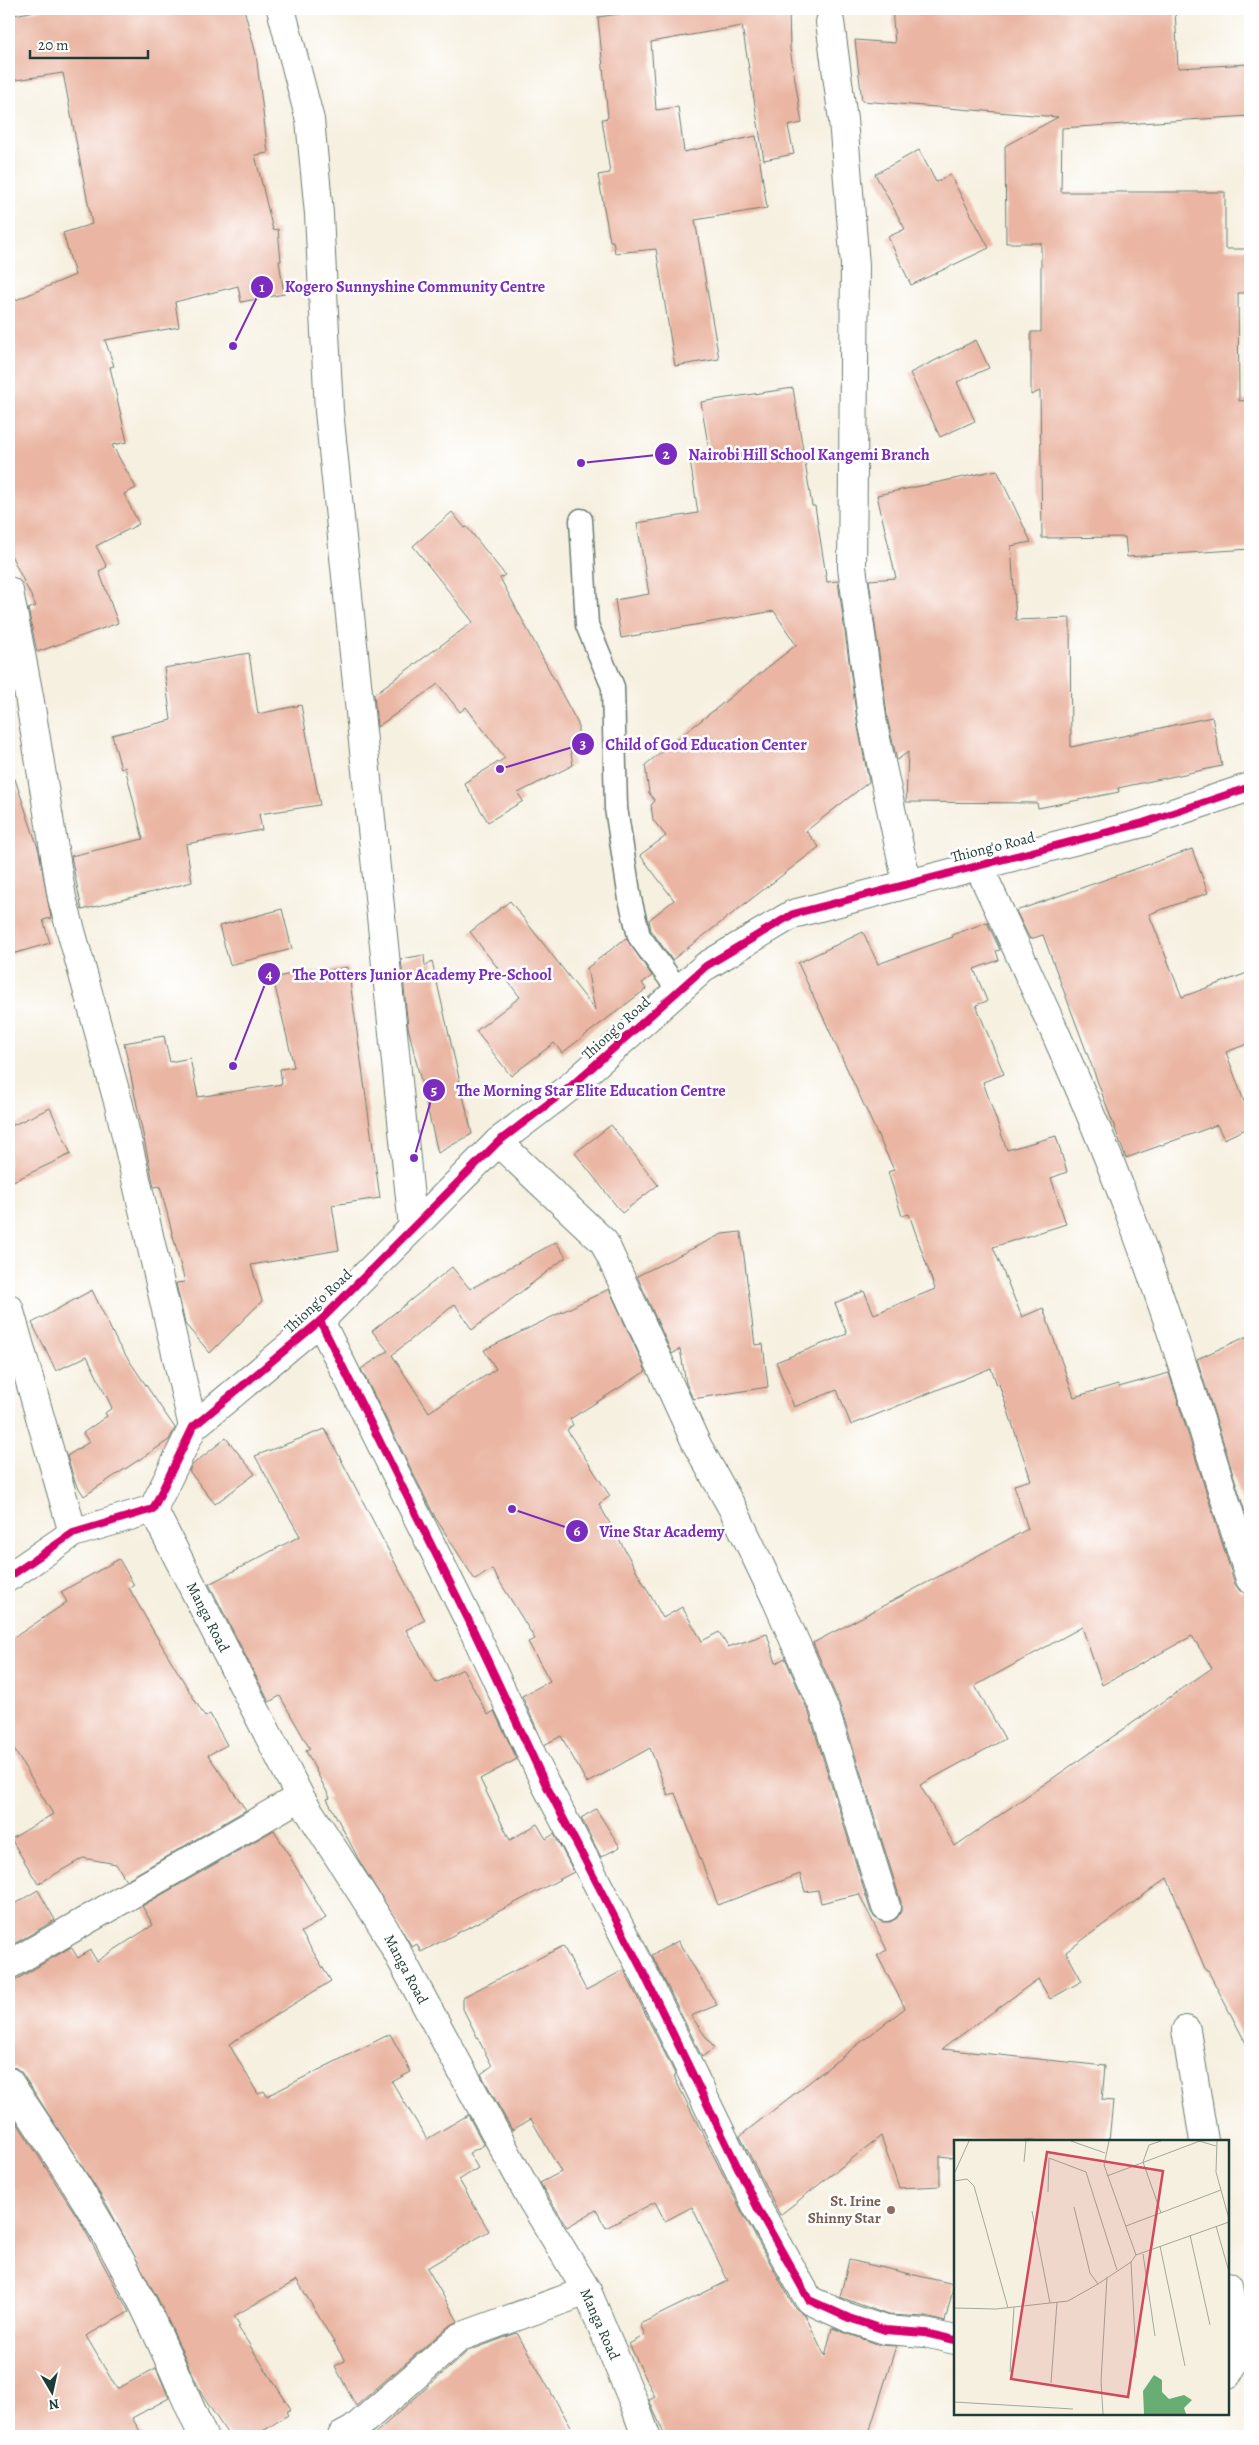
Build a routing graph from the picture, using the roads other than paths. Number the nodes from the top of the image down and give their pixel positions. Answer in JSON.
{"nodes":[{"id":1,"x":281,"y":9,"type":"edge"},
{"id":2,"x":830,"y":22,"type":"dead end"},
{"id":3,"x":581,"y":520,"type":"dead end"},
{"id":4,"x":9,"y":591,"type":"edge"},
{"id":5,"x":1250,"y":787,"type":"edge"},
{"id":6,"x":978,"y":865,"type":"junction"},
{"id":7,"x":907,"y":882,"type":"junction"},
{"id":8,"x":678,"y":990,"type":"junction"},
{"id":9,"x":498,"y":1142,"type":"junction"},
{"id":10,"x":413,"y":1227,"type":"junction"},
{"id":11,"x":9,"y":1308,"type":"edge"},
{"id":12,"x":320,"y":1321,"type":"junction"},
{"id":13,"x":193,"y":1427,"type":"junction"},
{"id":14,"x":153,"y":1509,"type":"junction"},
{"id":15,"x":73,"y":1534,"type":"junction"},
{"id":16,"x":9,"y":1577,"type":"edge"},
{"id":17,"x":1250,"y":1579,"type":"edge"},
{"id":18,"x":300,"y":1797,"type":"junction"},
{"id":19,"x":886,"y":1907,"type":"dead end"},
{"id":20,"x":9,"y":1965,"type":"edge"},
{"id":21,"x":1186,"y":2030,"type":"dead end"},
{"id":22,"x":9,"y":2082,"type":"edge"},
{"id":23,"x":1204,"y":2140,"type":"edge"},
{"id":24,"x":587,"y":2291,"type":"junction"},
{"id":25,"x":1229,"y":2292,"type":"edge"},
{"id":26,"x":954,"y":2340,"type":"edge"},
{"id":27,"x":1229,"y":2372,"type":"edge"},
{"id":28,"x":203,"y":2436,"type":"edge"},
{"id":29,"x":342,"y":2436,"type":"edge"},
{"id":30,"x":646,"y":2436,"type":"edge"}],
"edges":[{"from":1,"to":10,"type":"street"},
{"from":2,"to":7,"type":"street"},
{"from":3,"to":8,"type":"lane"},
{"from":4,"to":13,"type":"street"},
{"from":5,"to":6,"type":"street","name":"Thiong'o Road"},
{"from":6,"to":7,"type":"street","name":"Thiong'o Road"},
{"from":6,"to":17,"type":"street"},
{"from":7,"to":8,"type":"street","name":"Thiong'o Road"},
{"from":8,"to":9,"type":"street","name":"Thiong'o Road"},
{"from":9,"to":10,"type":"street","name":"Thiong'o Road"},
{"from":9,"to":19,"type":"street"},
{"from":10,"to":12,"type":"street","name":"Thiong'o Road"},
{"from":11,"to":15,"type":"street"},
{"from":12,"to":13,"type":"street","name":"Thiong'o Road"},
{"from":12,"to":26,"type":"street"},
{"from":13,"to":14,"type":"street","name":"Thiong'o Road"},
{"from":14,"to":15,"type":"street"},
{"from":14,"to":18,"type":"street","name":"Manga Road"},
{"from":15,"to":16,"type":"street"},
{"from":18,"to":20,"type":"street"},
{"from":18,"to":24,"type":"street","name":"Manga Road"},
{"from":21,"to":23,"type":"street"},
{"from":22,"to":28,"type":"street"},
{"from":24,"to":29,"type":"street"},
{"from":24,"to":30,"type":"street","name":"Manga Road"},
{"from":25,"to":27,"type":"street"}]}
